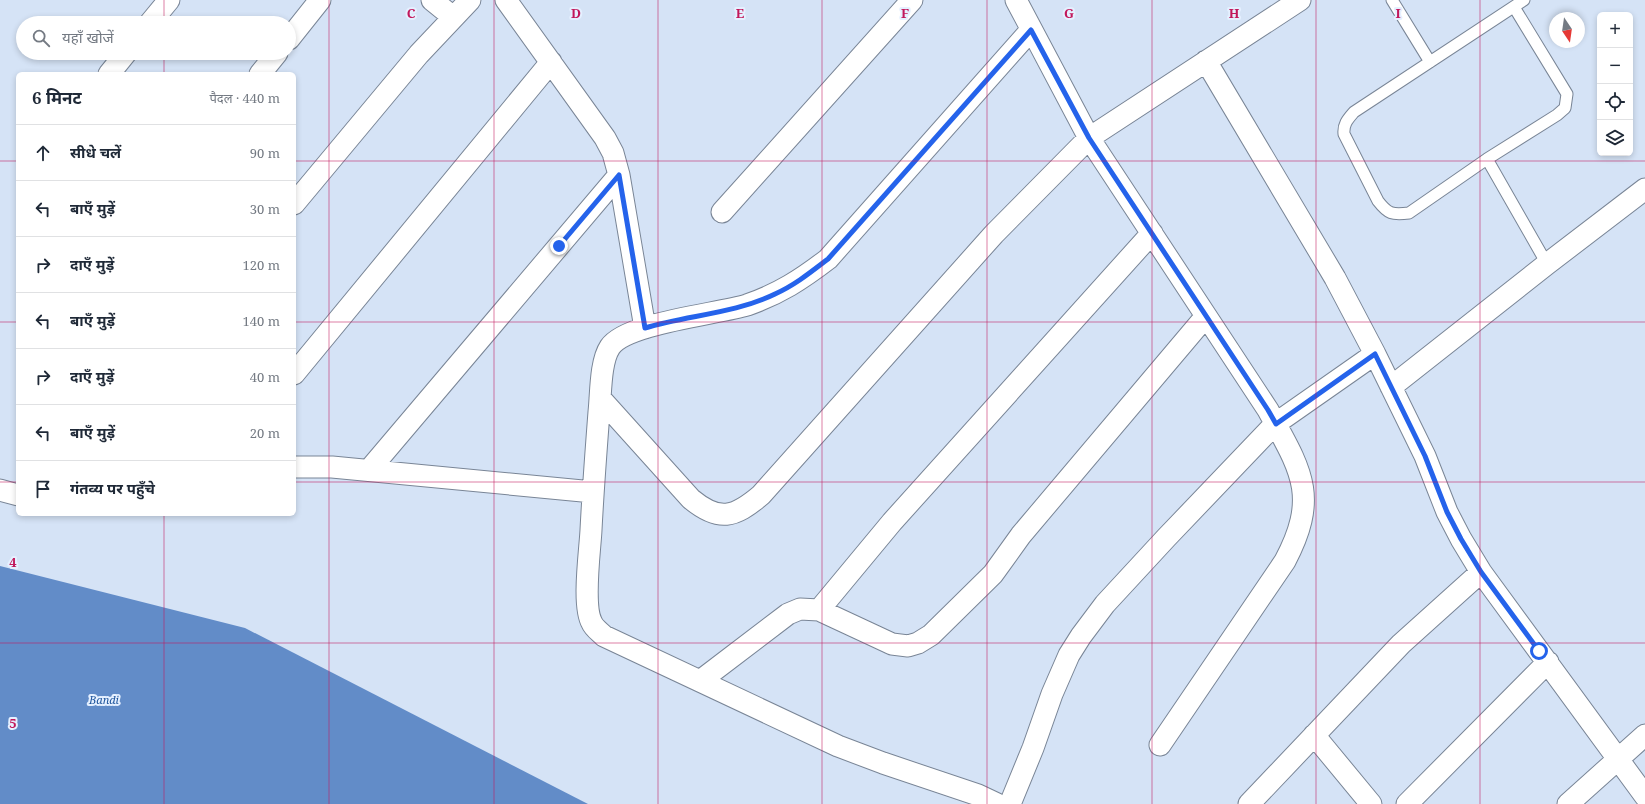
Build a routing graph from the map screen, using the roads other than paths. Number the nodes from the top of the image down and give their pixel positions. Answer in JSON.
{"nodes":[{"id":1,"x":169,"y":0,"type":"edge"},
{"id":2,"x":320,"y":0,"type":"edge"},
{"id":3,"x":432,"y":0,"type":"edge"},
{"id":4,"x":470,"y":0,"type":"edge"},
{"id":5,"x":506,"y":0,"type":"edge"},
{"id":6,"x":912,"y":0,"type":"edge"},
{"id":7,"x":1016,"y":0,"type":"edge"},
{"id":8,"x":1300,"y":0,"type":"edge"},
{"id":9,"x":1392,"y":0,"type":"edge"},
{"id":10,"x":1524,"y":0,"type":"edge"},
{"id":11,"x":1514,"y":7,"type":"junction"},
{"id":12,"x":156,"y":16,"type":"edge"},
{"id":13,"x":453,"y":17,"type":"junction"},
{"id":14,"x":296,"y":29,"type":"edge"},
{"id":15,"x":1031,"y":30,"type":"junction"},
{"id":16,"x":120,"y":60,"type":"edge"},
{"id":17,"x":271,"y":60,"type":"edge"},
{"id":18,"x":551,"y":62,"type":"junction"},
{"id":19,"x":1206,"y":62,"type":"junction"},
{"id":20,"x":1430,"y":62,"type":"junction"},
{"id":21,"x":111,"y":72,"type":"edge"},
{"id":22,"x":262,"y":72,"type":"edge"},
{"id":23,"x":1089,"y":138,"type":"junction"},
{"id":24,"x":1487,"y":159,"type":"junction"},
{"id":25,"x":619,"y":175,"type":"junction"},
{"id":26,"x":1645,"y":189,"type":"edge"},
{"id":27,"x":296,"y":202,"type":"edge"},
{"id":28,"x":722,"y":212,"type":"dead end"},
{"id":29,"x":1152,"y":233,"type":"junction"},
{"id":30,"x":1547,"y":264,"type":"junction"},
{"id":31,"x":1206,"y":316,"type":"junction"},
{"id":32,"x":645,"y":328,"type":"junction"},
{"id":33,"x":1375,"y":354,"type":"junction"},
{"id":34,"x":296,"y":372,"type":"edge"},
{"id":35,"x":1391,"y":387,"type":"junction"},
{"id":36,"x":600,"y":398,"type":"junction"},
{"id":37,"x":1276,"y":424,"type":"junction"},
{"id":38,"x":296,"y":467,"type":"edge"},
{"id":39,"x":369,"y":470,"type":"junction"},
{"id":40,"x":0,"y":490,"type":"edge"},
{"id":41,"x":593,"y":492,"type":"junction"},
{"id":42,"x":16,"y":494,"type":"edge"},
{"id":43,"x":1481,"y":572,"type":"junction"},
{"id":44,"x":819,"y":610,"type":"junction"},
{"id":45,"x":1548,"y":662,"type":"junction"},
{"id":46,"x":700,"y":681,"type":"junction"},
{"id":47,"x":1314,"y":735,"type":"junction"},
{"id":48,"x":1645,"y":735,"type":"edge"},
{"id":49,"x":1160,"y":744,"type":"dead end"},
{"id":50,"x":1618,"y":759,"type":"junction"},
{"id":51,"x":1645,"y":796,"type":"edge"},
{"id":52,"x":997,"y":804,"type":"edge"},
{"id":53,"x":1010,"y":804,"type":"edge"},
{"id":54,"x":1250,"y":804,"type":"edge"},
{"id":55,"x":1371,"y":804,"type":"edge"},
{"id":56,"x":1407,"y":804,"type":"edge"},
{"id":57,"x":1568,"y":804,"type":"edge"}],
"edges":[{"from":1,"to":12,"type":"street"},
{"from":2,"to":14,"type":"street"},
{"from":3,"to":13,"type":"street"},
{"from":4,"to":13,"type":"street"},
{"from":5,"to":18,"type":"street"},
{"from":6,"to":28,"type":"street"},
{"from":7,"to":15,"type":"street"},
{"from":8,"to":19,"type":"street"},
{"from":9,"to":20,"type":"lane"},
{"from":10,"to":11,"type":"lane"},
{"from":11,"to":20,"type":"lane"},
{"from":11,"to":24,"type":"lane"},
{"from":13,"to":27,"type":"street"},
{"from":15,"to":23,"type":"street"},
{"from":15,"to":32,"type":"street"},
{"from":16,"to":21,"type":"street"},
{"from":17,"to":22,"type":"street"},
{"from":18,"to":25,"type":"street"},
{"from":18,"to":34,"type":"street"},
{"from":19,"to":23,"type":"street"},
{"from":19,"to":33,"type":"street"},
{"from":20,"to":24,"type":"lane"},
{"from":23,"to":29,"type":"street"},
{"from":23,"to":36,"type":"street"},
{"from":24,"to":30,"type":"lane"},
{"from":25,"to":32,"type":"street"},
{"from":25,"to":39,"type":"street"},
{"from":26,"to":30,"type":"street"},
{"from":29,"to":31,"type":"street"},
{"from":29,"to":44,"type":"street"},
{"from":30,"to":35,"type":"street"},
{"from":31,"to":37,"type":"street"},
{"from":31,"to":44,"type":"street"},
{"from":32,"to":36,"type":"street"},
{"from":33,"to":35,"type":"street"},
{"from":33,"to":37,"type":"street"},
{"from":35,"to":43,"type":"street"},
{"from":36,"to":41,"type":"street"},
{"from":37,"to":49,"type":"street"},
{"from":37,"to":53,"type":"street"},
{"from":38,"to":39,"type":"street"},
{"from":39,"to":41,"type":"street"},
{"from":40,"to":42,"type":"street"},
{"from":41,"to":46,"type":"street"},
{"from":43,"to":45,"type":"street"},
{"from":43,"to":47,"type":"street"},
{"from":44,"to":46,"type":"street"},
{"from":45,"to":50,"type":"street"},
{"from":45,"to":56,"type":"street"},
{"from":46,"to":52,"type":"street"},
{"from":47,"to":54,"type":"street"},
{"from":47,"to":55,"type":"street"},
{"from":48,"to":50,"type":"street"},
{"from":50,"to":51,"type":"street"},
{"from":50,"to":57,"type":"street"}]}
